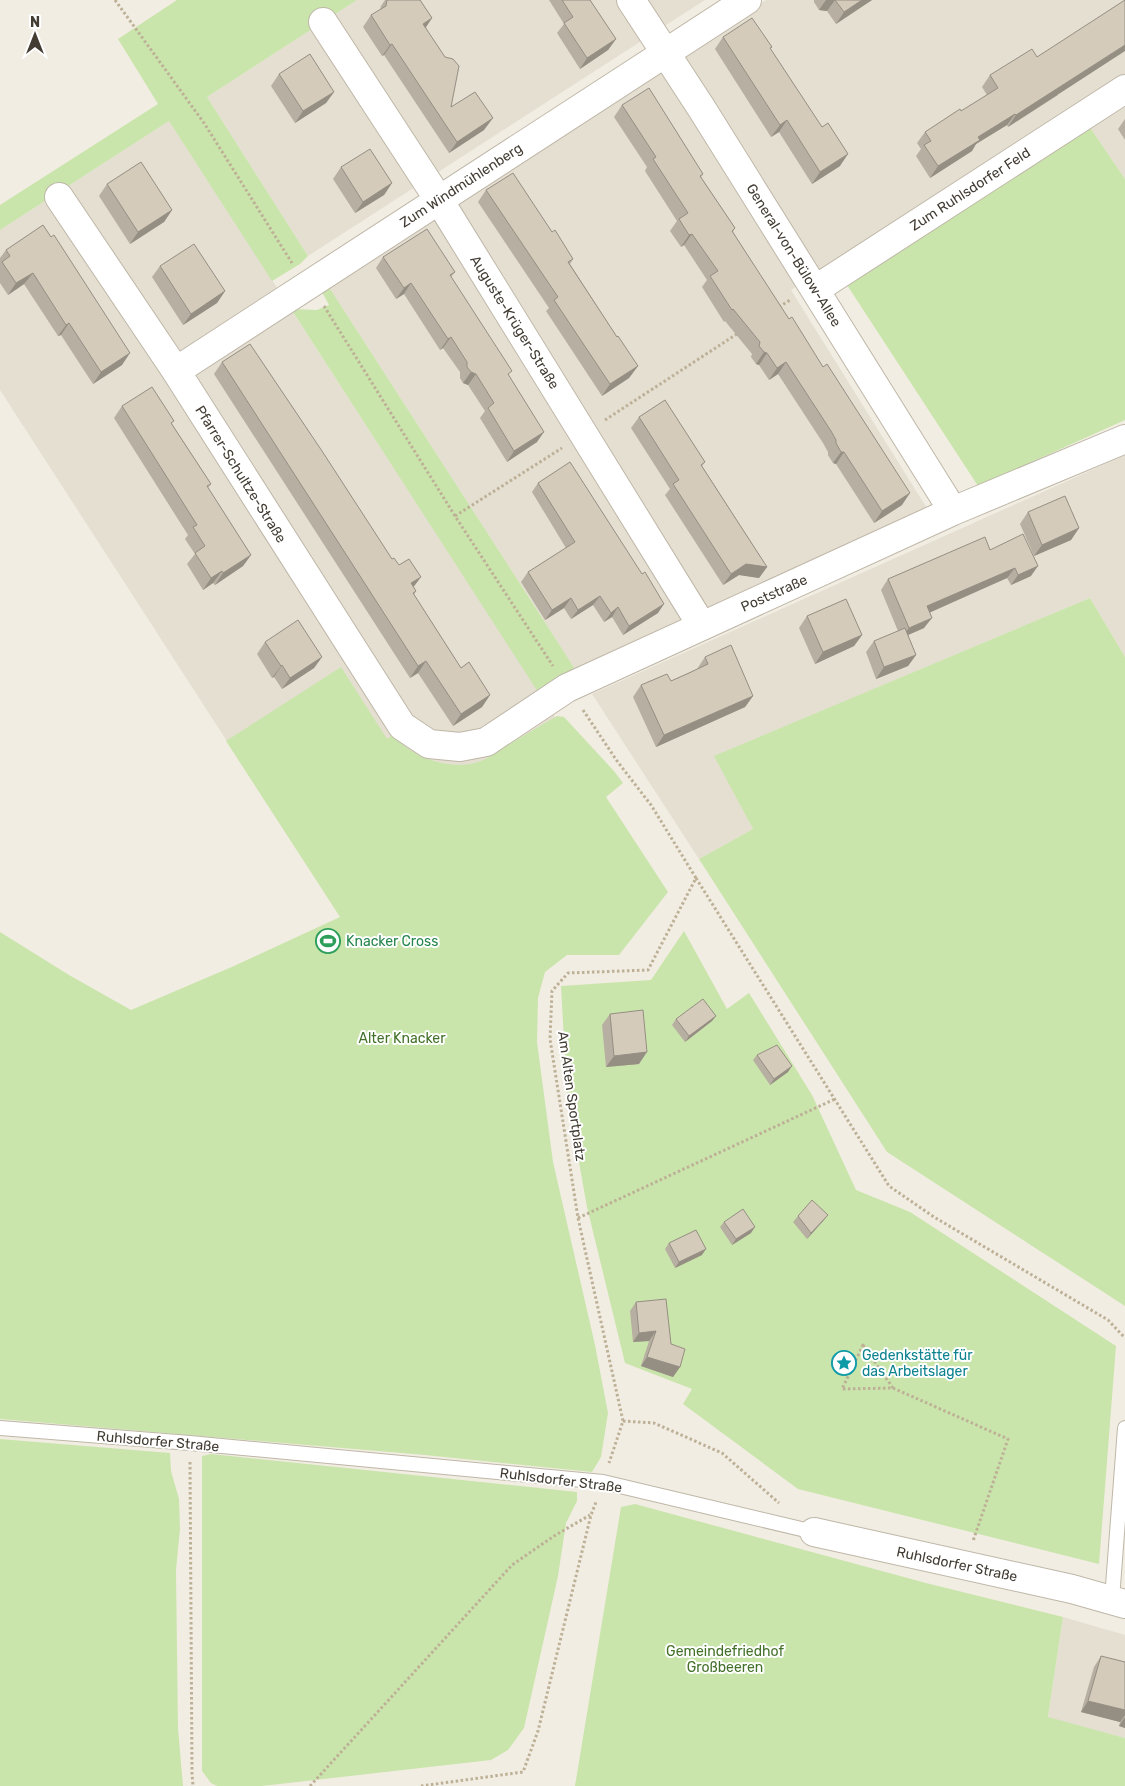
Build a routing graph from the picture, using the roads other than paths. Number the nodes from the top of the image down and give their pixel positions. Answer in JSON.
{"nodes":[{"id":1,"x":632,"y":0,"type":"edge"},
{"id":2,"x":747,"y":0,"type":"edge"},
{"id":3,"x":323,"y":22,"type":"dead end"},
{"id":4,"x":666,"y":52,"type":"junction"},
{"id":5,"x":1125,"y":89,"type":"edge"},
{"id":6,"x":59,"y":198,"type":"dead end"},
{"id":7,"x":439,"y":200,"type":"junction"},
{"id":8,"x":816,"y":289,"type":"junction"},
{"id":9,"x":176,"y":371,"type":"junction"},
{"id":10,"x":1125,"y":439,"type":"edge"},
{"id":11,"x":954,"y":511,"type":"junction"},
{"id":12,"x":702,"y":626,"type":"junction"},
{"id":13,"x":429,"y":744,"type":"joint"},
{"id":14,"x":0,"y":1428,"type":"edge"},
{"id":15,"x":1125,"y":1428,"type":"edge"},
{"id":16,"x":814,"y":1532,"type":"joint"},
{"id":17,"x":1118,"y":1601,"type":"edge"}],
"edges":[{"from":1,"to":4,"type":"street","name":"General-von-Bülow-Allee"},
{"from":2,"to":4,"type":"street","name":"Zum Windmühlenberg"},
{"from":3,"to":7,"type":"street","name":"Auguste-Krüger-Straße"},
{"from":4,"to":7,"type":"street","name":"Zum Windmühlenberg"},
{"from":4,"to":8,"type":"street","name":"General-von-Bülow-Allee"},
{"from":5,"to":8,"type":"street","name":"Zum Ruhlsdorfer Feld"},
{"from":6,"to":9,"type":"street","name":"Pfarrer-Schultze-Straße"},
{"from":7,"to":9,"type":"street","name":"Zum Windmühlenberg"},
{"from":7,"to":12,"type":"street","name":"Auguste-Krüger-Straße"},
{"from":8,"to":11,"type":"street","name":"General-von-Bülow-Allee"},
{"from":9,"to":13,"type":"street","name":"Pfarrer-Schultze-Straße"},
{"from":10,"to":11,"type":"street","name":"Poststraße"},
{"from":11,"to":12,"type":"street","name":"Poststraße"},
{"from":12,"to":13,"type":"street","name":"Poststraße"},
{"from":14,"to":16,"type":"lane","name":"Ruhlsdorfer Straße"},
{"from":15,"to":17,"type":"lane","name":"Ruhlsdorfer Straße"},
{"from":16,"to":17,"type":"street","name":"Ruhlsdorfer Straße"}]}
